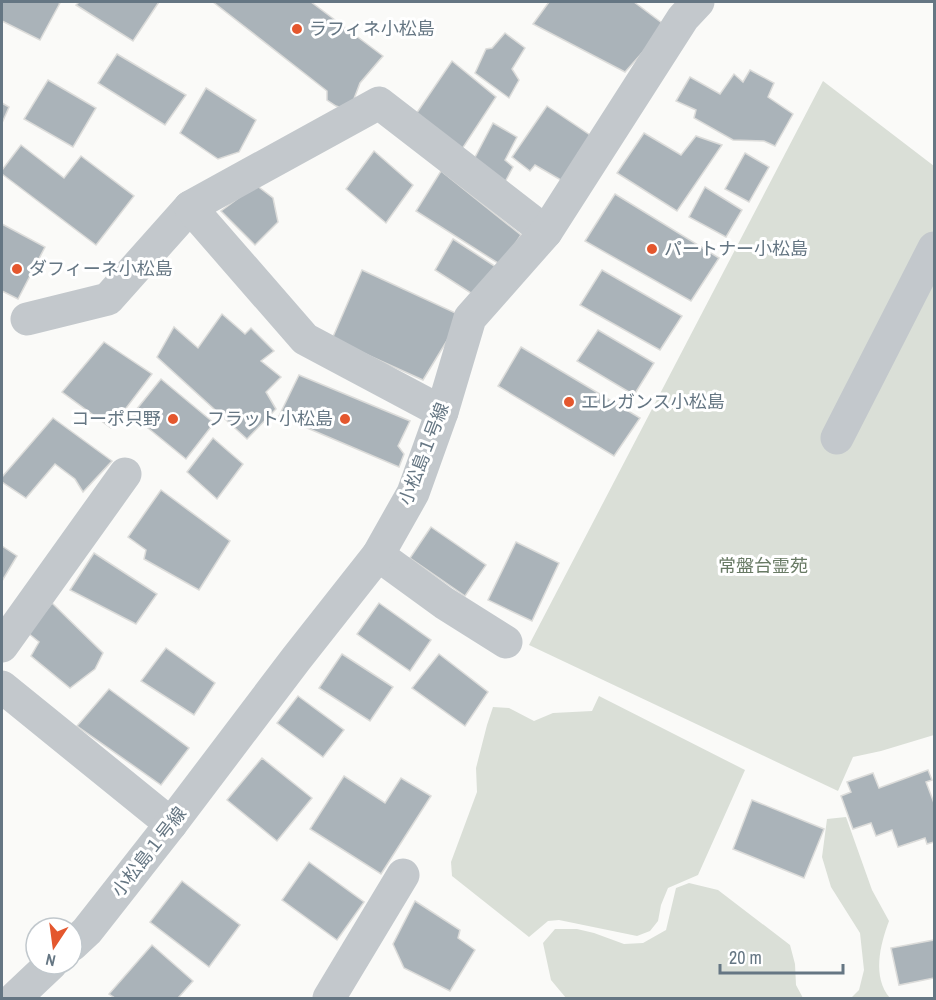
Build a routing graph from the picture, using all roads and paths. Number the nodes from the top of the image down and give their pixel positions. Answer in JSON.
{"nodes":[{"id":1,"x":699,"y":2,"type":"edge"},
{"id":2,"x":190,"y":207,"type":"junction"},
{"id":3,"x":546,"y":232,"type":"junction"},
{"id":4,"x":934,"y":248,"type":"edge"},
{"id":5,"x":27,"y":319,"type":"dead end"},
{"id":6,"x":442,"y":412,"type":"junction"},
{"id":7,"x":837,"y":438,"type":"dead end"},
{"id":8,"x":124,"y":474,"type":"dead end"},
{"id":9,"x":378,"y":555,"type":"junction"},
{"id":10,"x":506,"y":642,"type":"dead end"},
{"id":11,"x":2,"y":646,"type":"edge"},
{"id":12,"x":2,"y":687,"type":"edge"},
{"id":13,"x":171,"y":824,"type":"junction"},
{"id":14,"x":403,"y":874,"type":"dead end"},
{"id":15,"x":84,"y":934,"type":"edge"},
{"id":16,"x":39,"y":976,"type":"edge"},
{"id":17,"x":15,"y":999,"type":"edge"},
{"id":18,"x":329,"y":999,"type":"edge"}],
"edges":[{"from":1,"to":3,"type":"street","name":"小松島１号線"},
{"from":2,"to":3,"type":"street"},
{"from":2,"to":5,"type":"street"},
{"from":2,"to":6,"type":"street"},
{"from":3,"to":6,"type":"street","name":"小松島１号線"},
{"from":4,"to":7,"type":"street"},
{"from":6,"to":9,"type":"street","name":"小松島１号線"},
{"from":8,"to":11,"type":"street"},
{"from":9,"to":10,"type":"street"},
{"from":9,"to":13,"type":"street","name":"小松島１号線"},
{"from":12,"to":13,"type":"street"},
{"from":13,"to":15,"type":"street","name":"小松島１号線"},
{"from":14,"to":18,"type":"street"},
{"from":16,"to":17,"type":"street"}]}
